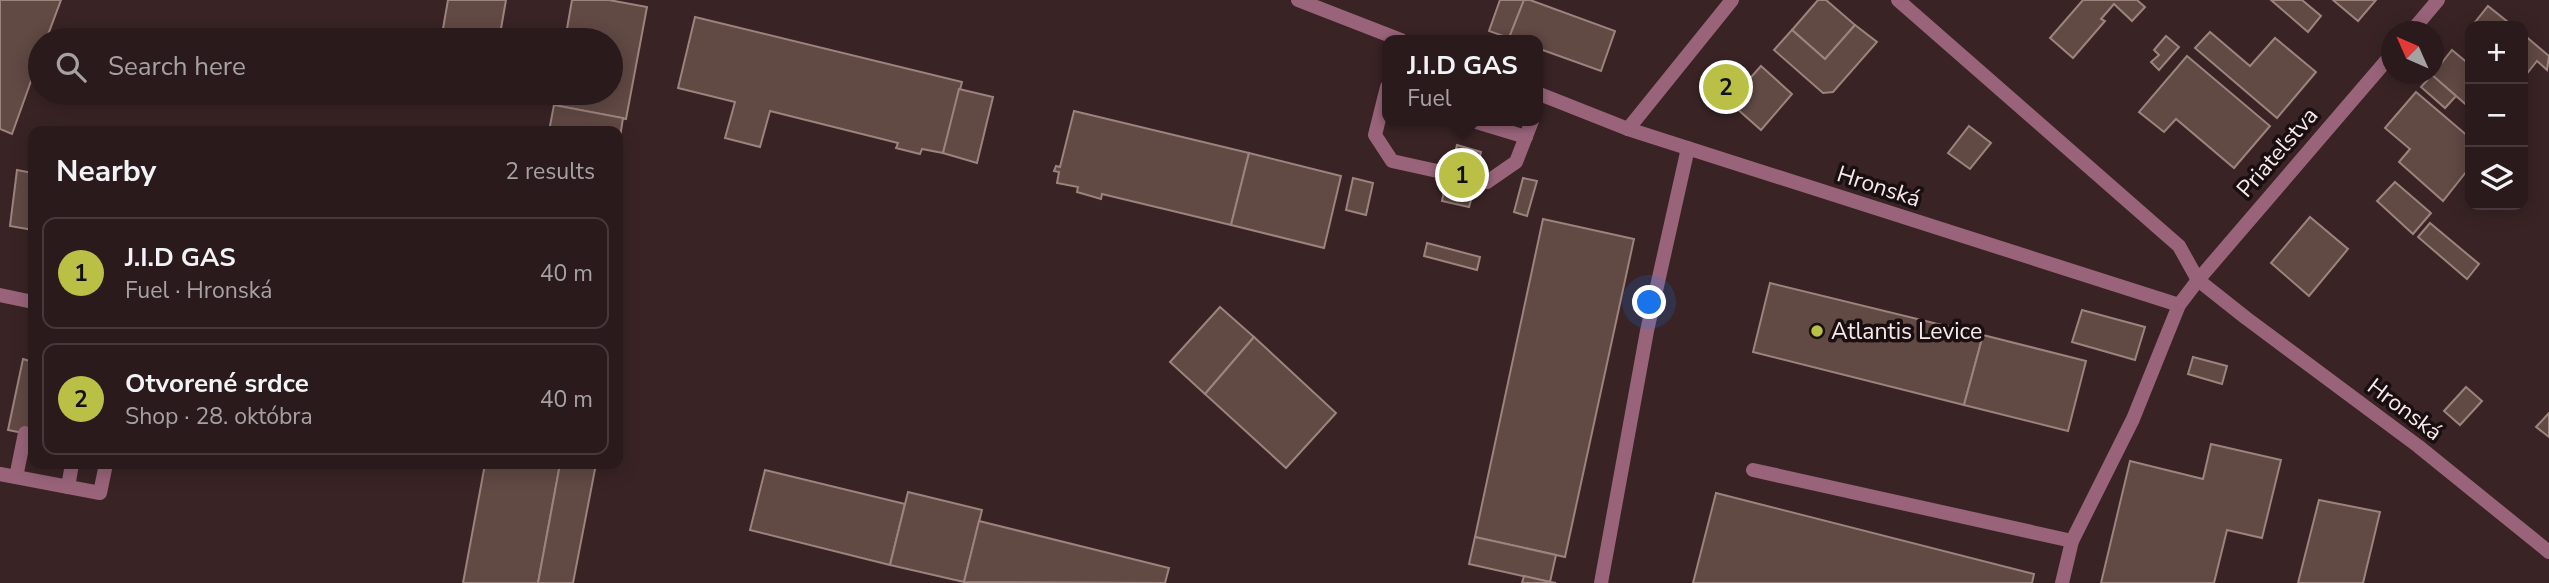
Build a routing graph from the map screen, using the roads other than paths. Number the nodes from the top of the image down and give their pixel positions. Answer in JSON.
{"nodes":[{"id":1,"x":1298,"y":0,"type":"edge"},
{"id":2,"x":1732,"y":0,"type":"edge"},
{"id":3,"x":1898,"y":0,"type":"edge"},
{"id":4,"x":2438,"y":0,"type":"edge"},
{"id":5,"x":2420,"y":21,"type":"edge"},
{"id":6,"x":1386,"y":35,"type":"edge"},
{"id":7,"x":2381,"y":67,"type":"edge"},
{"id":8,"x":1543,"y":99,"type":"edge"},
{"id":9,"x":1382,"y":108,"type":"edge"},
{"id":10,"x":1490,"y":126,"type":"edge"},
{"id":11,"x":1530,"y":126,"type":"edge"},
{"id":12,"x":1628,"y":129,"type":"junction"},
{"id":13,"x":1526,"y":137,"type":"junction"},
{"id":14,"x":1688,"y":148,"type":"junction"},
{"id":15,"x":2198,"y":279,"type":"junction"},
{"id":16,"x":0,"y":295,"type":"edge"},
{"id":17,"x":28,"y":301,"type":"edge"},
{"id":18,"x":2179,"y":305,"type":"junction"},
{"id":19,"x":25,"y":433,"type":"dead end"},
{"id":20,"x":71,"y":469,"type":"edge"},
{"id":21,"x":105,"y":469,"type":"edge"},
{"id":22,"x":1753,"y":470,"type":"dead end"},
{"id":23,"x":0,"y":474,"type":"edge"},
{"id":24,"x":16,"y":477,"type":"junction"},
{"id":25,"x":68,"y":486,"type":"junction"},
{"id":26,"x":2072,"y":541,"type":"junction"},
{"id":27,"x":2549,"y":552,"type":"edge"},
{"id":28,"x":1601,"y":583,"type":"edge"},
{"id":29,"x":2062,"y":583,"type":"edge"}],
"edges":[{"from":1,"to":6,"type":"street"},
{"from":2,"to":12,"type":"street"},
{"from":3,"to":15,"type":"street","name":"Hronská"},
{"from":4,"to":5,"type":"street"},
{"from":7,"to":15,"type":"street","name":"Priateľstva"},
{"from":8,"to":12,"type":"street","name":"Hronská"},
{"from":9,"to":13,"type":"street"},
{"from":10,"to":13,"type":"street"},
{"from":11,"to":13,"type":"street"},
{"from":12,"to":14,"type":"street","name":"Hronská"},
{"from":14,"to":18,"type":"street","name":"Hronská"},
{"from":14,"to":28,"type":"street"},
{"from":15,"to":18,"type":"street"},
{"from":15,"to":27,"type":"street","name":"Hronská"},
{"from":16,"to":17,"type":"street"},
{"from":18,"to":26,"type":"street"},
{"from":19,"to":24,"type":"street"},
{"from":20,"to":25,"type":"street"},
{"from":21,"to":25,"type":"street"},
{"from":22,"to":26,"type":"street"},
{"from":23,"to":24,"type":"street"},
{"from":24,"to":25,"type":"street"},
{"from":26,"to":29,"type":"street"}]}
